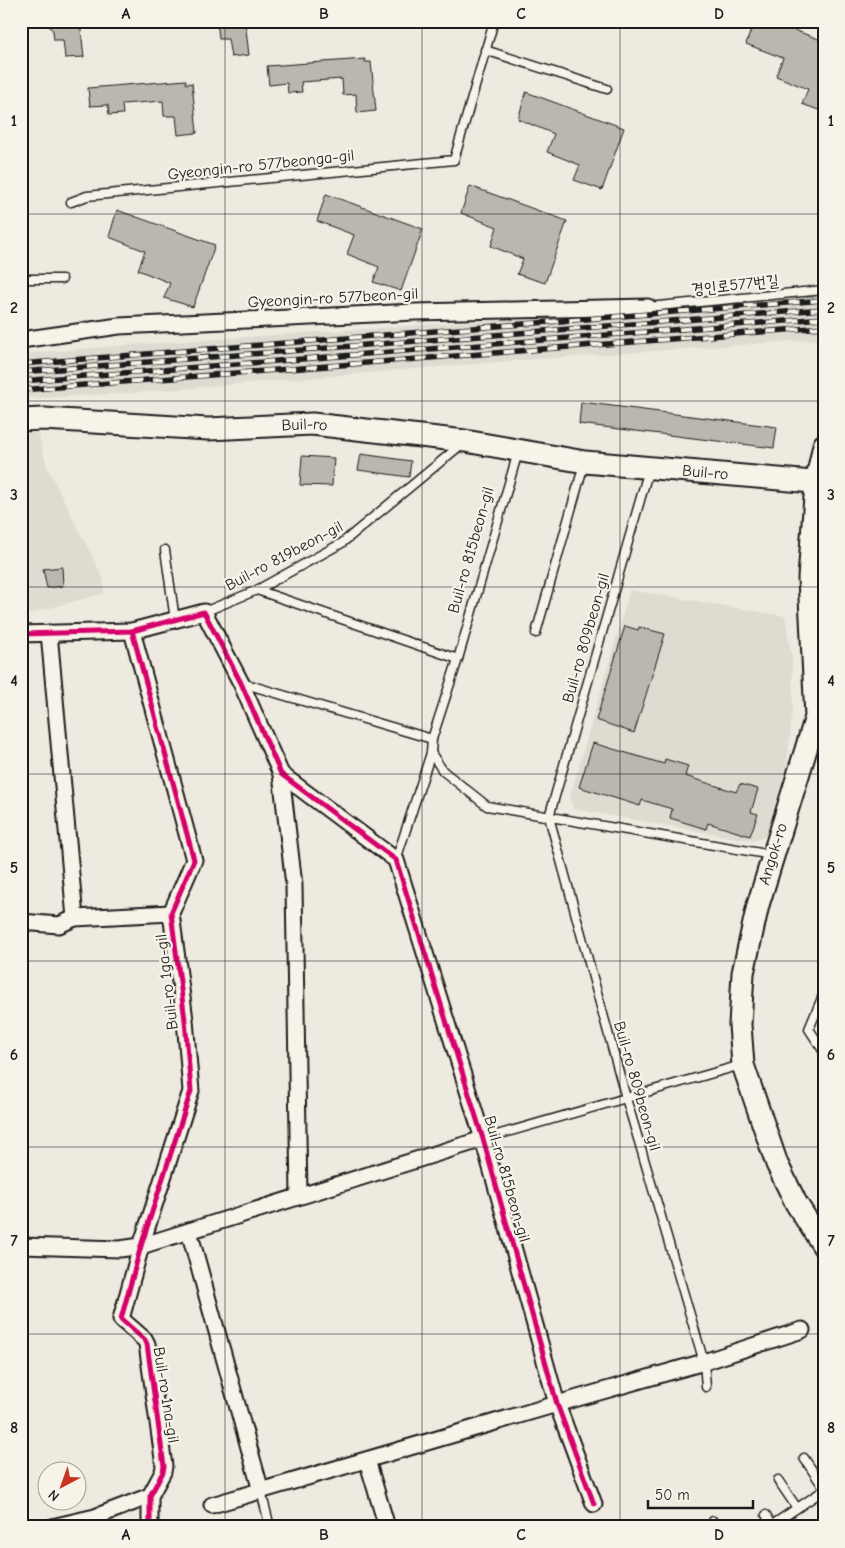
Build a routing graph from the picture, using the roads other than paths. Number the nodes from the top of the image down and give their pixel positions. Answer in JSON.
{"nodes":[{"id":1,"x":494,"y":21,"type":"edge"},
{"id":2,"x":485,"y":50,"type":"junction"},
{"id":3,"x":607,"y":89,"type":"dead end"},
{"id":4,"x":71,"y":202,"type":"dead end"},
{"id":5,"x":21,"y":279,"type":"edge"},
{"id":6,"x":62,"y":279,"type":"dead end"},
{"id":7,"x":824,"y":290,"type":"edge"},
{"id":8,"x":648,"y":307,"type":"joint"},
{"id":9,"x":21,"y":340,"type":"edge"},
{"id":10,"x":21,"y":420,"type":"edge"},
{"id":11,"x":465,"y":442,"type":"junction"},
{"id":12,"x":824,"y":445,"type":"edge"},
{"id":13,"x":518,"y":450,"type":"junction"},
{"id":14,"x":585,"y":462,"type":"junction"},
{"id":15,"x":650,"y":467,"type":"junction"},
{"id":16,"x":820,"y":483,"type":"edge"},
{"id":17,"x":165,"y":550,"type":"dead end"},
{"id":18,"x":257,"y":590,"type":"junction"},
{"id":19,"x":204,"y":612,"type":"junction"},
{"id":20,"x":175,"y":620,"type":"junction"},
{"id":21,"x":132,"y":631,"type":"junction"},
{"id":22,"x":49,"y":633,"type":"junction"},
{"id":23,"x":536,"y":633,"type":"dead end"},
{"id":24,"x":21,"y":634,"type":"edge"},
{"id":25,"x":458,"y":658,"type":"junction"},
{"id":26,"x":241,"y":683,"type":"junction"},
{"id":27,"x":820,"y":720,"type":"edge"},
{"id":28,"x":432,"y":739,"type":"junction"},
{"id":29,"x":431,"y":753,"type":"junction"},
{"id":30,"x":281,"y":774,"type":"junction"},
{"id":31,"x":549,"y":817,"type":"junction"},
{"id":32,"x":772,"y":855,"type":"junction"},
{"id":33,"x":396,"y":860,"type":"junction"},
{"id":34,"x":171,"y":913,"type":"junction"},
{"id":35,"x":75,"y":918,"type":"junction"},
{"id":36,"x":21,"y":922,"type":"edge"},
{"id":37,"x":824,"y":993,"type":"edge"},
{"id":38,"x":824,"y":1052,"type":"edge"},
{"id":39,"x":743,"y":1065,"type":"junction"},
{"id":40,"x":626,"y":1098,"type":"junction"},
{"id":41,"x":483,"y":1139,"type":"junction"},
{"id":42,"x":299,"y":1196,"type":"junction"},
{"id":43,"x":189,"y":1232,"type":"junction"},
{"id":44,"x":21,"y":1246,"type":"edge"},
{"id":45,"x":141,"y":1246,"type":"junction"},
{"id":46,"x":824,"y":1247,"type":"edge"},
{"id":47,"x":802,"y":1330,"type":"dead end"},
{"id":48,"x":704,"y":1362,"type":"junction"},
{"id":49,"x":706,"y":1386,"type":"dead end"},
{"id":50,"x":557,"y":1404,"type":"junction"},
{"id":51,"x":804,"y":1458,"type":"dead end"},
{"id":52,"x":367,"y":1460,"type":"junction"},
{"id":53,"x":778,"y":1480,"type":"dead end"},
{"id":54,"x":824,"y":1489,"type":"edge"},
{"id":55,"x":261,"y":1491,"type":"junction"},
{"id":56,"x":150,"y":1496,"type":"junction"},
{"id":57,"x":594,"y":1504,"type":"dead end"},
{"id":58,"x":212,"y":1505,"type":"dead end"},
{"id":59,"x":797,"y":1508,"type":"junction"},
{"id":60,"x":766,"y":1515,"type":"dead end"},
{"id":61,"x":771,"y":1526,"type":"edge"},
{"id":62,"x":52,"y":1527,"type":"edge"},
{"id":63,"x":150,"y":1527,"type":"edge"},
{"id":64,"x":270,"y":1527,"type":"edge"},
{"id":65,"x":387,"y":1527,"type":"edge"}],
"edges":[{"from":1,"to":2,"type":"lane"},
{"from":2,"to":3,"type":"lane"},
{"from":2,"to":4,"type":"lane","name":"Gyeongin-ro 577beonga-gil"},
{"from":5,"to":6,"type":"lane"},
{"from":7,"to":8,"type":"lane","name":"경인로577번길"},
{"from":8,"to":9,"type":"street","name":"Gyeongin-ro 577beon-gil"},
{"from":10,"to":11,"type":"street","name":"Buil-ro"},
{"from":11,"to":13,"type":"street","name":"Buil-ro"},
{"from":11,"to":18,"type":"lane","name":"Buil-ro 819beon-gil"},
{"from":12,"to":16,"type":"street","name":"Angok-ro"},
{"from":13,"to":14,"type":"street","name":"Buil-ro"},
{"from":13,"to":25,"type":"lane","name":"Buil-ro 815beon-gil"},
{"from":14,"to":15,"type":"street","name":"Buil-ro"},
{"from":14,"to":23,"type":"lane"},
{"from":15,"to":16,"type":"street","name":"Buil-ro"},
{"from":15,"to":31,"type":"lane","name":"Buil-ro 809beon-gil"},
{"from":16,"to":27,"type":"street","name":"Angok-ro"},
{"from":17,"to":20,"type":"lane"},
{"from":18,"to":19,"type":"lane","name":"Buil-ro 819beon-gil"},
{"from":18,"to":25,"type":"lane"},
{"from":19,"to":20,"type":"street"},
{"from":19,"to":26,"type":"street"},
{"from":20,"to":21,"type":"street"},
{"from":21,"to":22,"type":"street"},
{"from":21,"to":34,"type":"street","name":"Buil-ro 1ga-gil"},
{"from":22,"to":24,"type":"street"},
{"from":22,"to":35,"type":"street"},
{"from":25,"to":28,"type":"lane","name":"Buil-ro 815beon-gil"},
{"from":26,"to":28,"type":"lane"},
{"from":26,"to":30,"type":"street"},
{"from":27,"to":32,"type":"street","name":"Angok-ro"},
{"from":28,"to":29,"type":"lane","name":"Buil-ro 815beon-gil"},
{"from":29,"to":31,"type":"lane"},
{"from":29,"to":33,"type":"lane","name":"Buil-ro 815beon-gil"},
{"from":30,"to":33,"type":"street"},
{"from":30,"to":42,"type":"street"},
{"from":31,"to":32,"type":"lane"},
{"from":31,"to":40,"type":"lane","name":"Buil-ro 809beon-gil"},
{"from":32,"to":39,"type":"street","name":"Angok-ro"},
{"from":33,"to":41,"type":"street","name":"Buil-ro 815beon-gil"},
{"from":34,"to":35,"type":"street","name":"Buil-ro 1ga-gil"},
{"from":34,"to":45,"type":"street","name":"Buil-ro 1ga-gil"},
{"from":35,"to":36,"type":"street","name":"Buil-ro 1ga-gil"},
{"from":37,"to":38,"type":"lane"},
{"from":39,"to":40,"type":"lane"},
{"from":39,"to":46,"type":"street","name":"Angok-ro"},
{"from":40,"to":41,"type":"lane"},
{"from":40,"to":48,"type":"lane","name":"Buil-ro 809beon-gil"},
{"from":41,"to":42,"type":"street"},
{"from":41,"to":50,"type":"street","name":"Buil-ro 815beon-gil"},
{"from":42,"to":43,"type":"street"},
{"from":43,"to":45,"type":"street"},
{"from":43,"to":55,"type":"street"},
{"from":44,"to":45,"type":"street"},
{"from":45,"to":56,"type":"street","name":"Buil-ro 1na-gil"},
{"from":47,"to":48,"type":"street"},
{"from":48,"to":49,"type":"lane","name":"Buil-ro 809beon-gil"},
{"from":48,"to":50,"type":"street"},
{"from":50,"to":52,"type":"street"},
{"from":50,"to":57,"type":"street","name":"Buil-ro 815beon-gil"},
{"from":51,"to":54,"type":"lane"},
{"from":52,"to":55,"type":"street"},
{"from":52,"to":65,"type":"street"},
{"from":53,"to":59,"type":"lane"},
{"from":54,"to":59,"type":"lane"},
{"from":55,"to":58,"type":"street"},
{"from":55,"to":64,"type":"lane"},
{"from":56,"to":62,"type":"street"},
{"from":56,"to":63,"type":"street","name":"Buil-ro 1na-gil"},
{"from":59,"to":61,"type":"lane"},
{"from":60,"to":61,"type":"lane"}]}
